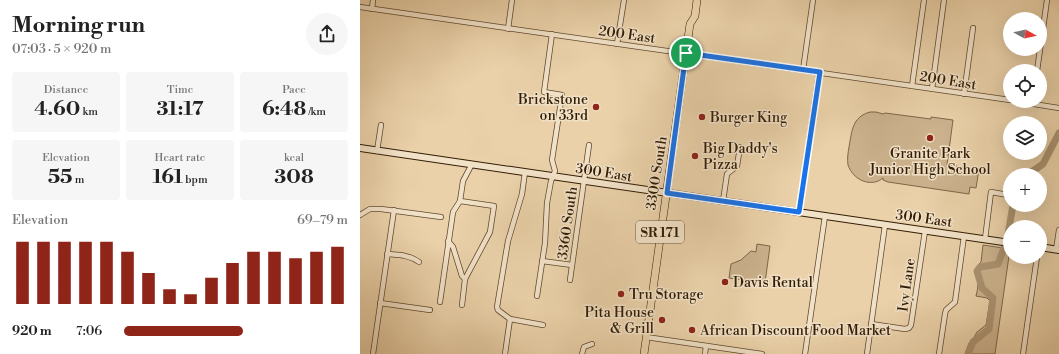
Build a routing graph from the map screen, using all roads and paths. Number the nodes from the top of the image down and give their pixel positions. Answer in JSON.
{"nodes":[{"id":1,"x":373,"y":0,"type":"edge"},
{"id":2,"x":512,"y":0,"type":"edge"},
{"id":3,"x":624,"y":0,"type":"edge"},
{"id":4,"x":693,"y":0,"type":"edge"},
{"id":5,"x":697,"y":0,"type":"edge"},
{"id":6,"x":813,"y":0,"type":"edge"},
{"id":7,"x":924,"y":0,"type":"edge"},
{"id":8,"x":944,"y":0,"type":"edge"},
{"id":9,"x":1047,"y":0,"type":"edge"},
{"id":10,"x":360,"y":7,"type":"edge"},
{"id":11,"x":372,"y":9,"type":"junction"},
{"id":12,"x":692,"y":20,"type":"junction"},
{"id":13,"x":973,"y":28,"type":"dead end"},
{"id":14,"x":508,"y":29,"type":"junction"},
{"id":15,"x":552,"y":34,"type":"junction"},
{"id":16,"x":617,"y":44,"type":"junction"},
{"id":17,"x":686,"y":53,"type":"junction"},
{"id":18,"x":1038,"y":64,"type":"edge"},
{"id":19,"x":803,"y":70,"type":"junction"},
{"id":20,"x":820,"y":72,"type":"junction"},
{"id":21,"x":912,"y":86,"type":"junction"},
{"id":22,"x":932,"y":88,"type":"junction"},
{"id":23,"x":964,"y":94,"type":"junction"},
{"id":24,"x":1003,"y":99,"type":"edge"},
{"id":25,"x":1047,"y":105,"type":"edge"},
{"id":26,"x":1059,"y":108,"type":"edge"},
{"id":27,"x":381,"y":125,"type":"dead end"},
{"id":28,"x":589,"y":145,"type":"dead end"},
{"id":29,"x":740,"y":147,"type":"dead end"},
{"id":30,"x":360,"y":148,"type":"edge"},
{"id":31,"x":377,"y":151,"type":"junction"},
{"id":32,"x":472,"y":164,"type":"junction"},
{"id":33,"x":525,"y":172,"type":"junction"},
{"id":34,"x":552,"y":176,"type":"junction"},
{"id":35,"x":584,"y":181,"type":"junction"},
{"id":36,"x":667,"y":193,"type":"junction"},
{"id":37,"x":1003,"y":194,"type":"edge"},
{"id":38,"x":460,"y":201,"type":"junction"},
{"id":39,"x":723,"y":201,"type":"junction"},
{"id":40,"x":394,"y":210,"type":"junction"},
{"id":41,"x":799,"y":212,"type":"junction"},
{"id":42,"x":360,"y":215,"type":"edge"},
{"id":43,"x":825,"y":216,"type":"junction"},
{"id":44,"x":441,"y":217,"type":"dead end"},
{"id":45,"x":885,"y":225,"type":"junction"},
{"id":46,"x":1059,"y":230,"type":"edge"},
{"id":47,"x":925,"y":231,"type":"junction"},
{"id":48,"x":964,"y":236,"type":"junction"},
{"id":49,"x":985,"y":239,"type":"junction"},
{"id":50,"x":448,"y":241,"type":"junction"},
{"id":51,"x":1003,"y":242,"type":"edge"},
{"id":52,"x":1047,"y":248,"type":"edge"},
{"id":53,"x":1058,"y":250,"type":"edge"},
{"id":54,"x":387,"y":254,"type":"junction"},
{"id":55,"x":542,"y":261,"type":"junction"},
{"id":56,"x":419,"y":262,"type":"dead end"},
{"id":57,"x":1036,"y":264,"type":"edge"},
{"id":58,"x":572,"y":265,"type":"junction"},
{"id":59,"x":465,"y":279,"type":"junction"},
{"id":60,"x":570,"y":280,"type":"dead end"},
{"id":61,"x":537,"y":296,"type":"dead end"},
{"id":62,"x":440,"y":302,"type":"dead end"},
{"id":63,"x":380,"y":303,"type":"junction"},
{"id":64,"x":462,"y":304,"type":"dead end"},
{"id":65,"x":430,"y":310,"type":"dead end"},
{"id":66,"x":510,"y":319,"type":"junction"},
{"id":67,"x":871,"y":324,"type":"junction"},
{"id":68,"x":543,"y":325,"type":"dead end"},
{"id":69,"x":646,"y":337,"type":"junction"},
{"id":70,"x":592,"y":344,"type":"dead end"},
{"id":71,"x":706,"y":346,"type":"junction"},
{"id":72,"x":373,"y":354,"type":"edge"},
{"id":73,"x":505,"y":354,"type":"edge"},
{"id":74,"x":582,"y":354,"type":"edge"},
{"id":75,"x":644,"y":354,"type":"edge"},
{"id":76,"x":705,"y":354,"type":"edge"},
{"id":77,"x":762,"y":354,"type":"edge"},
{"id":78,"x":805,"y":354,"type":"edge"},
{"id":79,"x":867,"y":354,"type":"edge"},
{"id":80,"x":939,"y":354,"type":"edge"},
{"id":81,"x":1023,"y":354,"type":"edge"}],
"edges":[{"from":1,"to":11,"type":"street"},
{"from":2,"to":14,"type":"street"},
{"from":3,"to":16,"type":"street"},
{"from":4,"to":12,"type":"main road","name":"3300 South","number":"SR 171"},
{"from":5,"to":12,"type":"main road","name":"3300 South","number":"SR 171"},
{"from":6,"to":19,"type":"street"},
{"from":7,"to":21,"type":"street"},
{"from":8,"to":22,"type":"street"},
{"from":9,"to":18,"type":"street"},
{"from":10,"to":11,"type":"street","name":"200 East"},
{"from":11,"to":14,"type":"street","name":"200 East"},
{"from":12,"to":17,"type":"main road","name":"3300 South","number":"SR 171"},
{"from":13,"to":23,"type":"street"},
{"from":14,"to":15,"type":"street","name":"200 East"},
{"from":15,"to":16,"type":"street","name":"200 East"},
{"from":15,"to":34,"type":"street"},
{"from":16,"to":17,"type":"street","name":"200 East"},
{"from":17,"to":19,"type":"street","name":"200 East"},
{"from":17,"to":36,"type":"main road","name":"3300 South","number":"SR 171"},
{"from":19,"to":20,"type":"street","name":"200 East"},
{"from":20,"to":21,"type":"street","name":"200 East"},
{"from":20,"to":41,"type":"street"},
{"from":21,"to":22,"type":"street","name":"200 East"},
{"from":22,"to":23,"type":"street","name":"200 East"},
{"from":23,"to":24,"type":"street","name":"200 East"},
{"from":25,"to":26,"type":"street"},
{"from":27,"to":31,"type":"street"},
{"from":28,"to":35,"type":"street","name":"3360 South"},
{"from":29,"to":39,"type":"street"},
{"from":30,"to":31,"type":"street","name":"300 East"},
{"from":31,"to":32,"type":"street","name":"300 East"},
{"from":32,"to":33,"type":"street","name":"300 East"},
{"from":32,"to":38,"type":"street"},
{"from":33,"to":34,"type":"street","name":"300 East"},
{"from":33,"to":66,"type":"street"},
{"from":34,"to":35,"type":"street","name":"300 East"},
{"from":34,"to":55,"type":"street"},
{"from":35,"to":36,"type":"street","name":"300 East"},
{"from":35,"to":58,"type":"street","name":"3360 South"},
{"from":36,"to":39,"type":"street","name":"300 East"},
{"from":36,"to":69,"type":"main road","name":"3300 South","number":"SR 171"},
{"from":37,"to":49,"type":"street"},
{"from":38,"to":50,"type":"street"},
{"from":38,"to":59,"type":"street"},
{"from":39,"to":41,"type":"street","name":"300 East"},
{"from":40,"to":42,"type":"street"},
{"from":40,"to":44,"type":"street"},
{"from":40,"to":54,"type":"street"},
{"from":41,"to":43,"type":"street","name":"300 East"},
{"from":43,"to":45,"type":"street","name":"300 East"},
{"from":43,"to":78,"type":"street"},
{"from":45,"to":47,"type":"street","name":"300 East"},
{"from":45,"to":67,"type":"street"},
{"from":46,"to":53,"type":"street"},
{"from":47,"to":48,"type":"street","name":"300 East"},
{"from":47,"to":67,"type":"street","name":"Ivy Lane"},
{"from":48,"to":49,"type":"street","name":"300 East"},
{"from":48,"to":80,"type":"street"},
{"from":49,"to":51,"type":"street","name":"300 East"},
{"from":50,"to":59,"type":"street"},
{"from":50,"to":62,"type":"street"},
{"from":52,"to":53,"type":"street"},
{"from":54,"to":56,"type":"street"},
{"from":54,"to":63,"type":"street"},
{"from":55,"to":58,"type":"street"},
{"from":55,"to":61,"type":"street"},
{"from":57,"to":81,"type":"street"},
{"from":58,"to":60,"type":"street","name":"3360 South"},
{"from":59,"to":64,"type":"street"},
{"from":63,"to":65,"type":"street"},
{"from":63,"to":72,"type":"street"},
{"from":66,"to":68,"type":"street"},
{"from":66,"to":73,"type":"street"},
{"from":67,"to":79,"type":"street"},
{"from":69,"to":71,"type":"street"},
{"from":69,"to":75,"type":"main road","name":"3300 South","number":"SR 171"},
{"from":70,"to":74,"type":"street"},
{"from":71,"to":76,"type":"street"},
{"from":71,"to":77,"type":"street"}]}
